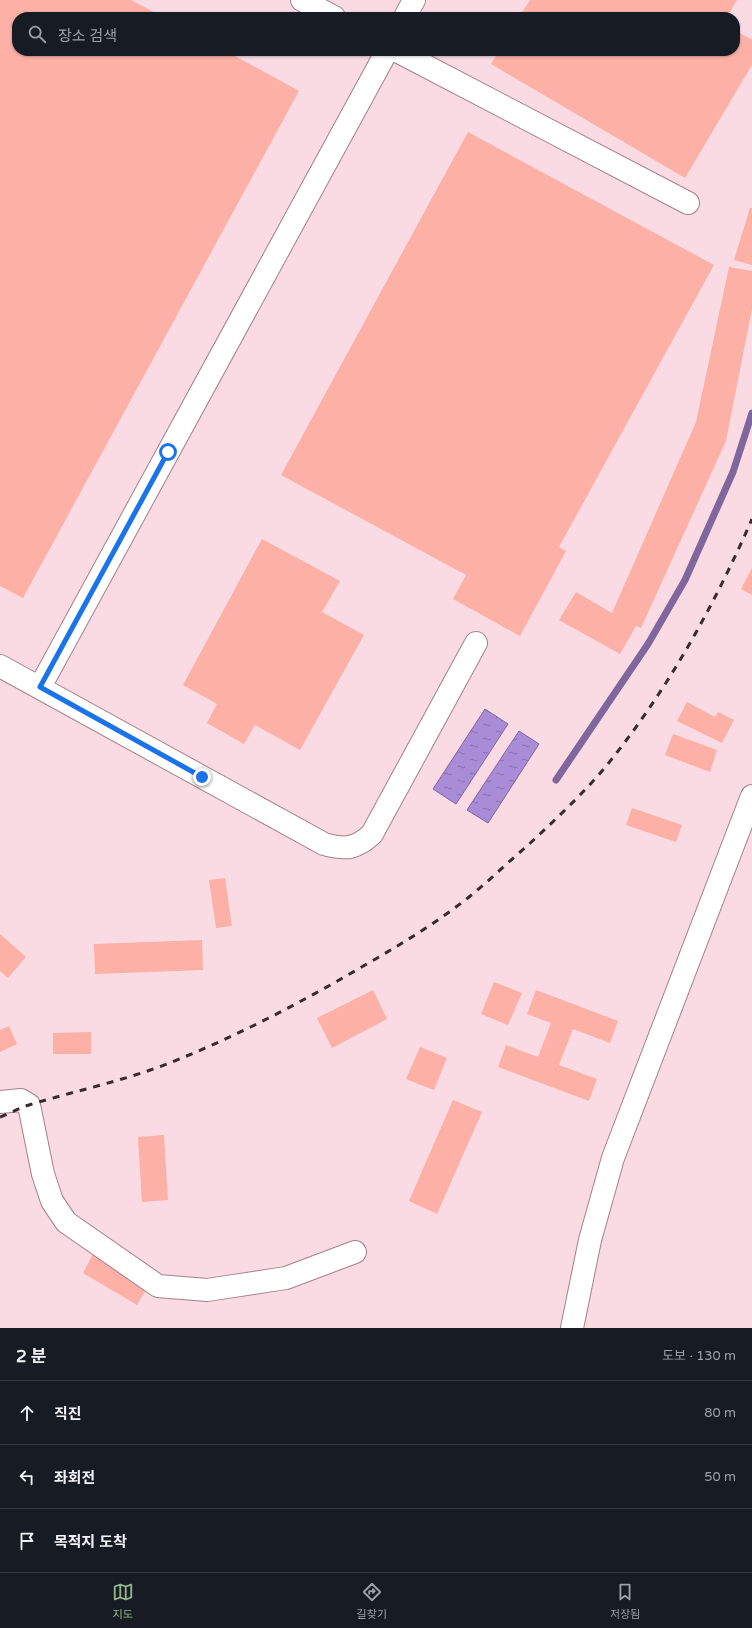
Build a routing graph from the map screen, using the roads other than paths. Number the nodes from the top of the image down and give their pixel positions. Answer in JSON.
{"nodes":[{"id":1,"x":302,"y":0,"type":"edge"},
{"id":2,"x":414,"y":0,"type":"edge"},
{"id":3,"x":325,"y":12,"type":"edge"},
{"id":4,"x":408,"y":12,"type":"edge"},
{"id":5,"x":384,"y":56,"type":"edge"},
{"id":6,"x":407,"y":56,"type":"edge"},
{"id":7,"x":688,"y":203,"type":"dead end"},
{"id":8,"x":476,"y":643,"type":"dead end"},
{"id":9,"x":0,"y":666,"type":"edge"},
{"id":10,"x":40,"y":687,"type":"junction"},
{"id":11,"x":752,"y":796,"type":"edge"},
{"id":12,"x":2,"y":1102,"type":"edge"},
{"id":13,"x":355,"y":1252,"type":"dead end"},
{"id":14,"x":572,"y":1328,"type":"edge"}],
"edges":[{"from":1,"to":3,"type":"street"},
{"from":2,"to":4,"type":"street"},
{"from":5,"to":10,"type":"street"},
{"from":6,"to":7,"type":"street"},
{"from":8,"to":10,"type":"street"},
{"from":9,"to":10,"type":"street"},
{"from":11,"to":14,"type":"street"},
{"from":12,"to":13,"type":"street"}]}
